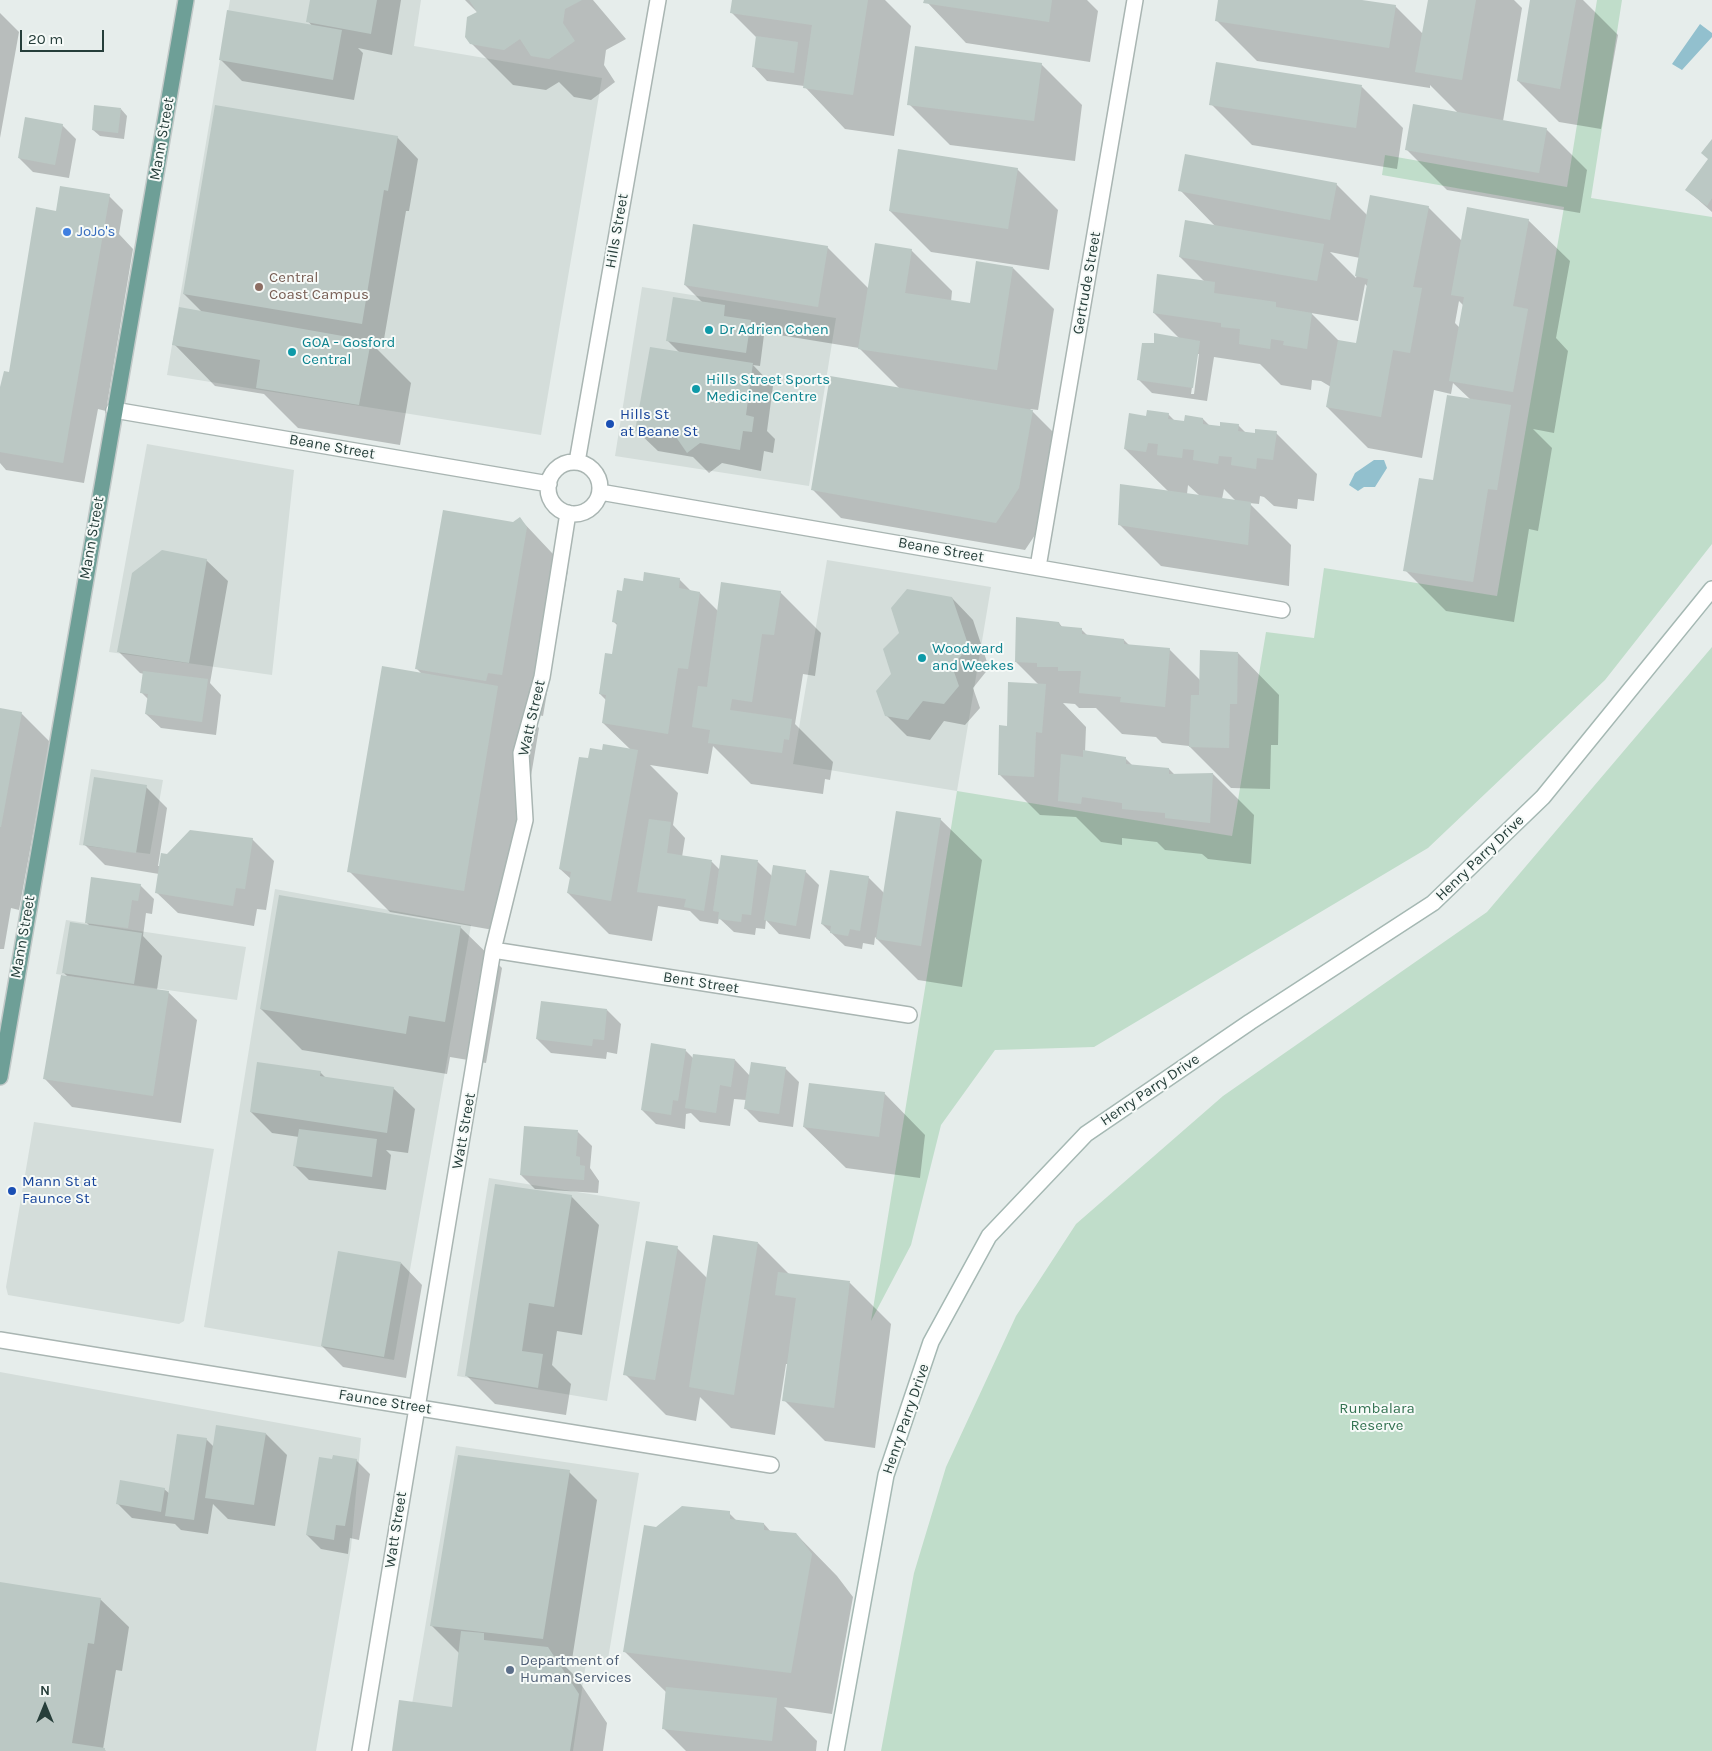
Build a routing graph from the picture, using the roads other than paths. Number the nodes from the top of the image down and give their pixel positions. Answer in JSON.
{"nodes":[{"id":1,"x":186,"y":0,"type":"edge"},
{"id":2,"x":658,"y":0,"type":"edge"},
{"id":3,"x":1135,"y":0,"type":"edge"},
{"id":4,"x":114,"y":410,"type":"junction"},
{"id":5,"x":577,"y":462,"type":"junction"},
{"id":6,"x":549,"y":484,"type":"junction"},
{"id":7,"x":600,"y":492,"type":"junction"},
{"id":8,"x":568,"y":513,"type":"junction"},
{"id":9,"x":1038,"y":566,"type":"junction"},
{"id":10,"x":1712,"y":589,"type":"edge"},
{"id":11,"x":1282,"y":610,"type":"dead end"},
{"id":12,"x":493,"y":950,"type":"junction"},
{"id":13,"x":908,"y":1016,"type":"dead end"},
{"id":14,"x":0,"y":1077,"type":"edge"},
{"id":15,"x":0,"y":1340,"type":"edge"},
{"id":16,"x":416,"y":1407,"type":"junction"},
{"id":17,"x":771,"y":1465,"type":"dead end"},
{"id":18,"x":360,"y":1751,"type":"edge"},
{"id":19,"x":836,"y":1751,"type":"edge"}],
"edges":[{"from":1,"to":4,"type":"main road","name":"Mann Street"},
{"from":2,"to":5,"type":"street","name":"Hills Street"},
{"from":3,"to":9,"type":"street","name":"Gertrude Street"},
{"from":4,"to":6,"type":"street","name":"Beane Street"},
{"from":4,"to":14,"type":"main road","name":"Mann Street"},
{"from":5,"to":6,"type":"street"},
{"from":5,"to":7,"type":"street"},
{"from":6,"to":8,"type":"street"},
{"from":7,"to":8,"type":"street"},
{"from":7,"to":9,"type":"street","name":"Beane Street"},
{"from":8,"to":12,"type":"street","name":"Watt Street"},
{"from":9,"to":11,"type":"street","name":"Beane Street"},
{"from":10,"to":19,"type":"street","name":"Henry Parry Drive"},
{"from":12,"to":13,"type":"street","name":"Bent Street"},
{"from":12,"to":16,"type":"street","name":"Watt Street"},
{"from":15,"to":16,"type":"street","name":"Faunce Street"},
{"from":16,"to":17,"type":"street","name":"Faunce Street"},
{"from":16,"to":18,"type":"street","name":"Watt Street"}]}
